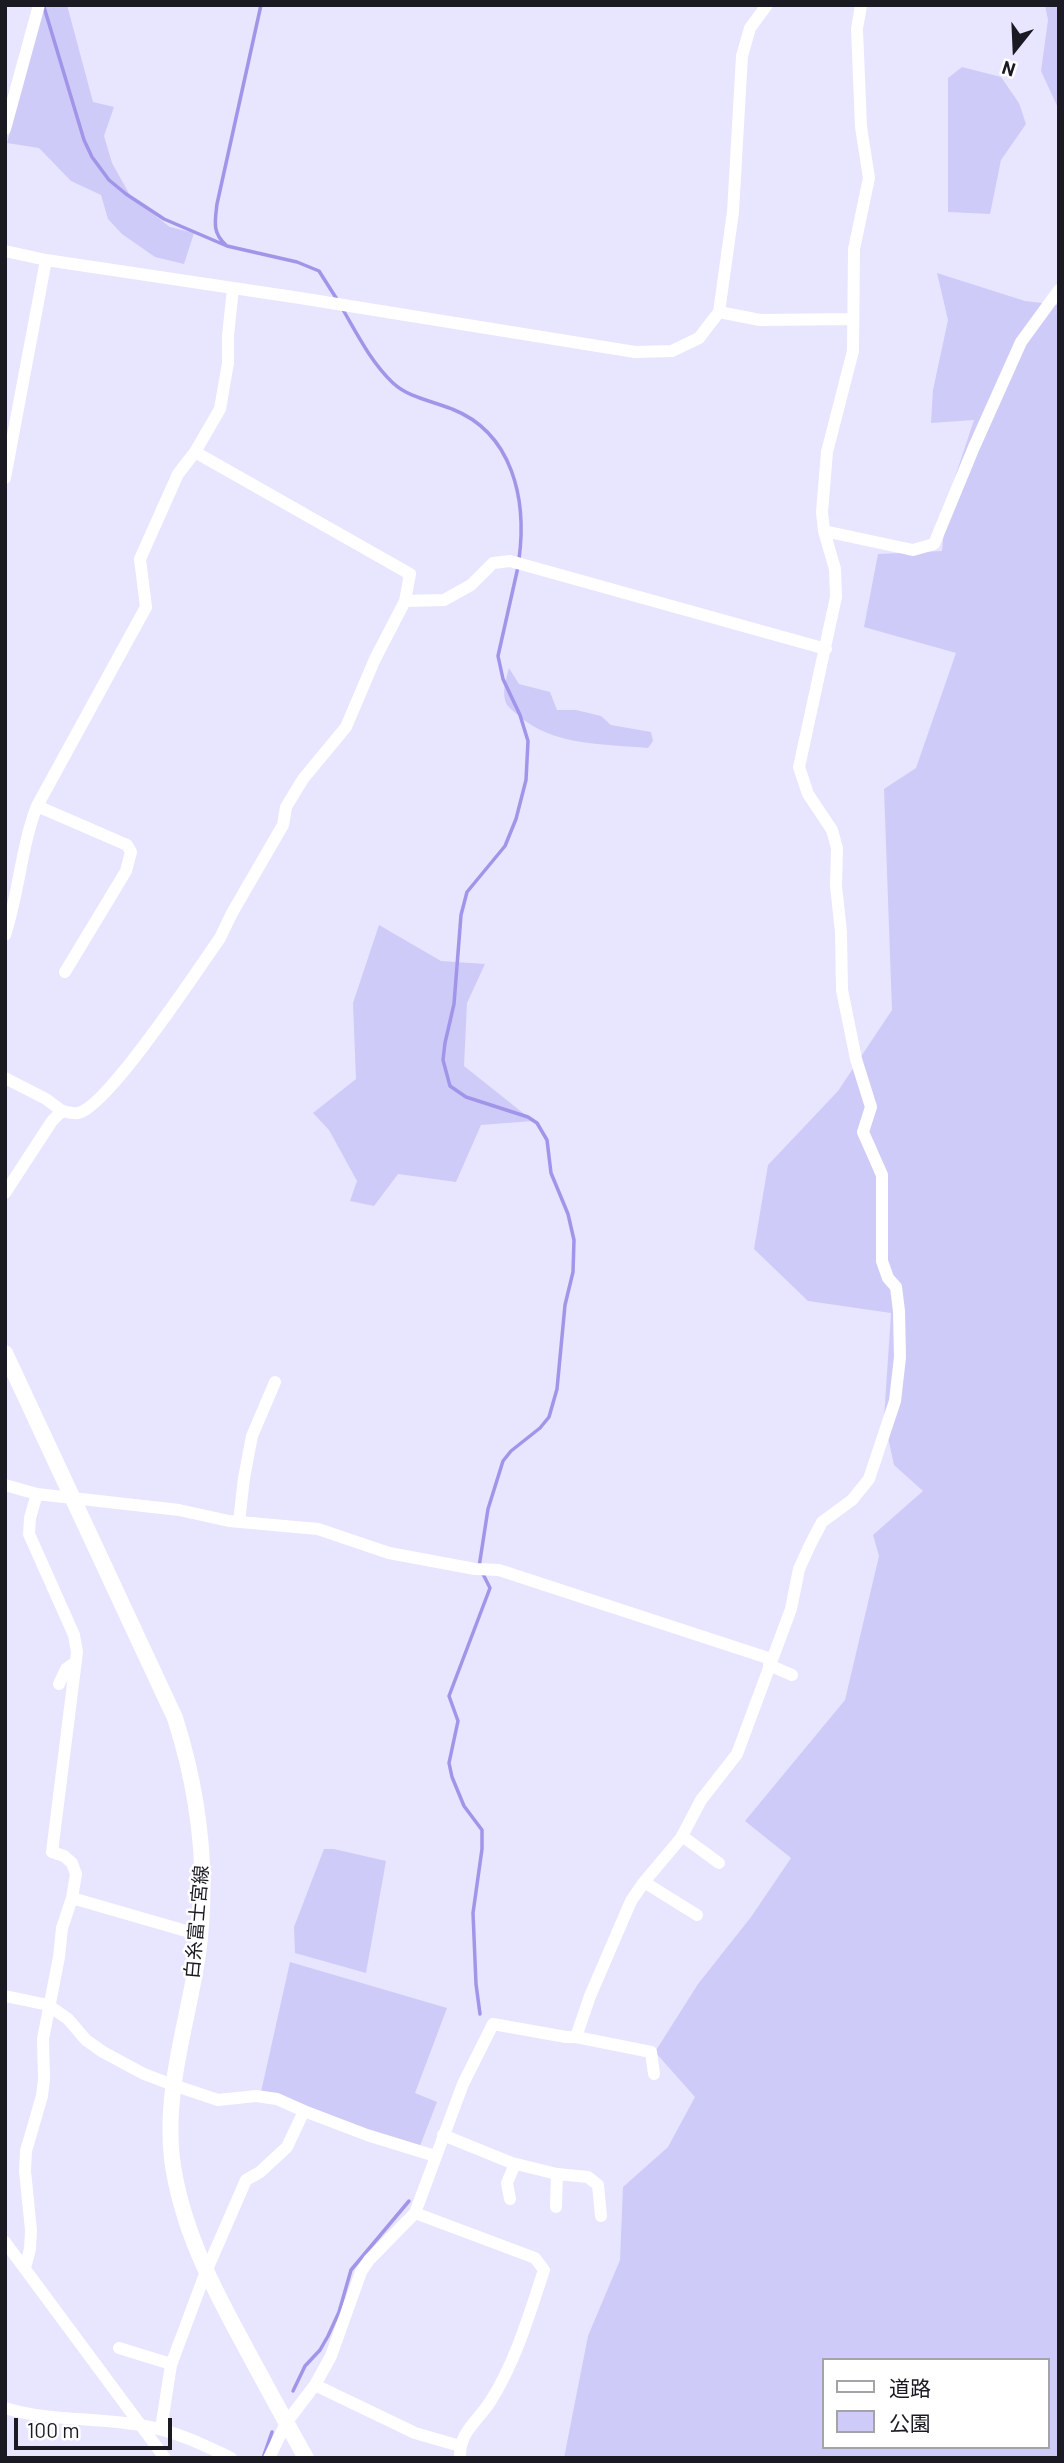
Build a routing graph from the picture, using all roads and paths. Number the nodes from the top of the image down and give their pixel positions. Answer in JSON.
{"nodes":[{"id":1,"x":40,"y":5,"type":"edge"},
{"id":2,"x":767,"y":5,"type":"edge"},
{"id":3,"x":861,"y":5,"type":"edge"},
{"id":4,"x":5,"y":129,"type":"edge"},
{"id":5,"x":5,"y":251,"type":"edge"},
{"id":6,"x":46,"y":260,"type":"junction"},
{"id":7,"x":233,"y":288,"type":"junction"},
{"id":8,"x":1059,"y":290,"type":"edge"},
{"id":9,"x":719,"y":312,"type":"junction"},
{"id":10,"x":852,"y":319,"type":"junction"},
{"id":11,"x":195,"y":452,"type":"junction"},
{"id":12,"x":5,"y":478,"type":"edge"},
{"id":13,"x":824,"y":531,"type":"junction"},
{"id":14,"x":405,"y":601,"type":"junction"},
{"id":15,"x":826,"y":649,"type":"junction"},
{"id":16,"x":37,"y":806,"type":"junction"},
{"id":17,"x":5,"y":935,"type":"edge"},
{"id":18,"x":65,"y":972,"type":"dead end"},
{"id":19,"x":5,"y":1078,"type":"edge"},
{"id":20,"x":62,"y":1111,"type":"junction"},
{"id":21,"x":5,"y":1194,"type":"edge"},
{"id":22,"x":5,"y":1353,"type":"edge"},
{"id":23,"x":275,"y":1382,"type":"dead end"},
{"id":24,"x":5,"y":1485,"type":"edge"},
{"id":25,"x":37,"y":1494,"type":"junction"},
{"id":26,"x":74,"y":1498,"type":"junction"},
{"id":27,"x":239,"y":1522,"type":"junction"},
{"id":28,"x":76,"y":1662,"type":"junction"},
{"id":29,"x":770,"y":1662,"type":"junction"},
{"id":30,"x":792,"y":1675,"type":"dead end"},
{"id":31,"x":59,"y":1684,"type":"dead end"},
{"id":32,"x":682,"y":1836,"type":"junction"},
{"id":33,"x":719,"y":1863,"type":"dead end"},
{"id":34,"x":644,"y":1882,"type":"junction"},
{"id":35,"x":72,"y":1898,"type":"junction"},
{"id":36,"x":697,"y":1915,"type":"dead end"},
{"id":37,"x":200,"y":1935,"type":"junction"},
{"id":38,"x":5,"y":1996,"type":"edge"},
{"id":39,"x":48,"y":2005,"type":"junction"},
{"id":40,"x":576,"y":2037,"type":"junction"},
{"id":41,"x":654,"y":2074,"type":"dead end"},
{"id":42,"x":173,"y":2085,"type":"junction"},
{"id":43,"x":304,"y":2111,"type":"junction"},
{"id":44,"x":443,"y":2136,"type":"junction"},
{"id":45,"x":435,"y":2156,"type":"junction"},
{"id":46,"x":515,"y":2164,"type":"junction"},
{"id":47,"x":557,"y":2174,"type":"junction"},
{"id":48,"x":510,"y":2199,"type":"dead end"},
{"id":49,"x":556,"y":2207,"type":"dead end"},
{"id":50,"x":415,"y":2213,"type":"junction"},
{"id":51,"x":601,"y":2216,"type":"dead end"},
{"id":52,"x":5,"y":2242,"type":"edge"},
{"id":53,"x":25,"y":2268,"type":"junction"},
{"id":54,"x":205,"y":2274,"type":"junction"},
{"id":55,"x":119,"y":2348,"type":"dead end"},
{"id":56,"x":171,"y":2364,"type":"junction"},
{"id":57,"x":315,"y":2385,"type":"junction"},
{"id":58,"x":5,"y":2407,"type":"edge"},
{"id":59,"x":286,"y":2423,"type":"junction"},
{"id":60,"x":142,"y":2425,"type":"junction"},
{"id":61,"x":161,"y":2429,"type":"junction"},
{"id":62,"x":460,"y":2452,"type":"edge"},
{"id":63,"x":165,"y":2458,"type":"edge"},
{"id":64,"x":231,"y":2458,"type":"edge"},
{"id":65,"x":269,"y":2458,"type":"edge"},
{"id":66,"x":306,"y":2458,"type":"edge"}],
"edges":[{"from":1,"to":4,"type":"street"},
{"from":2,"to":9,"type":"street"},
{"from":3,"to":10,"type":"street"},
{"from":5,"to":6,"type":"street"},
{"from":6,"to":7,"type":"street"},
{"from":6,"to":12,"type":"street"},
{"from":7,"to":9,"type":"street"},
{"from":7,"to":11,"type":"street"},
{"from":8,"to":13,"type":"street"},
{"from":9,"to":10,"type":"street"},
{"from":10,"to":13,"type":"street"},
{"from":11,"to":14,"type":"street"},
{"from":11,"to":16,"type":"street"},
{"from":13,"to":15,"type":"street"},
{"from":14,"to":15,"type":"street"},
{"from":14,"to":20,"type":"street"},
{"from":15,"to":29,"type":"street"},
{"from":16,"to":17,"type":"street"},
{"from":16,"to":18,"type":"street"},
{"from":19,"to":20,"type":"street"},
{"from":20,"to":21,"type":"street"},
{"from":22,"to":26,"type":"main road","name":"白糸富士宮線"},
{"from":23,"to":27,"type":"street"},
{"from":24,"to":25,"type":"street"},
{"from":25,"to":26,"type":"street"},
{"from":25,"to":28,"type":"street"},
{"from":26,"to":27,"type":"street"},
{"from":26,"to":37,"type":"main road","name":"白糸富士宮線"},
{"from":27,"to":29,"type":"street"},
{"from":28,"to":31,"type":"street"},
{"from":28,"to":35,"type":"street"},
{"from":29,"to":30,"type":"street"},
{"from":29,"to":32,"type":"street"},
{"from":32,"to":33,"type":"street"},
{"from":32,"to":34,"type":"street"},
{"from":34,"to":36,"type":"street"},
{"from":34,"to":40,"type":"street"},
{"from":35,"to":37,"type":"street"},
{"from":35,"to":39,"type":"street"},
{"from":37,"to":42,"type":"main road","name":"白糸富士宮線"},
{"from":38,"to":39,"type":"street"},
{"from":39,"to":42,"type":"street"},
{"from":39,"to":53,"type":"street"},
{"from":40,"to":41,"type":"street"},
{"from":40,"to":44,"type":"street"},
{"from":42,"to":43,"type":"street"},
{"from":42,"to":54,"type":"main road","name":"白糸富士宮線"},
{"from":43,"to":45,"type":"street"},
{"from":43,"to":54,"type":"street"},
{"from":44,"to":45,"type":"street"},
{"from":44,"to":46,"type":"street"},
{"from":45,"to":50,"type":"street"},
{"from":46,"to":47,"type":"street"},
{"from":46,"to":48,"type":"street"},
{"from":47,"to":49,"type":"street"},
{"from":47,"to":51,"type":"street"},
{"from":50,"to":57,"type":"street"},
{"from":50,"to":62,"type":"street"},
{"from":52,"to":53,"type":"street"},
{"from":53,"to":60,"type":"street"},
{"from":54,"to":56,"type":"street"},
{"from":54,"to":59,"type":"main road","name":"白糸富士宮線"},
{"from":55,"to":56,"type":"street"},
{"from":56,"to":61,"type":"street"},
{"from":57,"to":59,"type":"street"},
{"from":57,"to":62,"type":"street"},
{"from":58,"to":60,"type":"street"},
{"from":59,"to":65,"type":"street"},
{"from":59,"to":66,"type":"main road","name":"白糸富士宮線"},
{"from":60,"to":61,"type":"street"},
{"from":60,"to":63,"type":"street"},
{"from":61,"to":64,"type":"street"}]}
